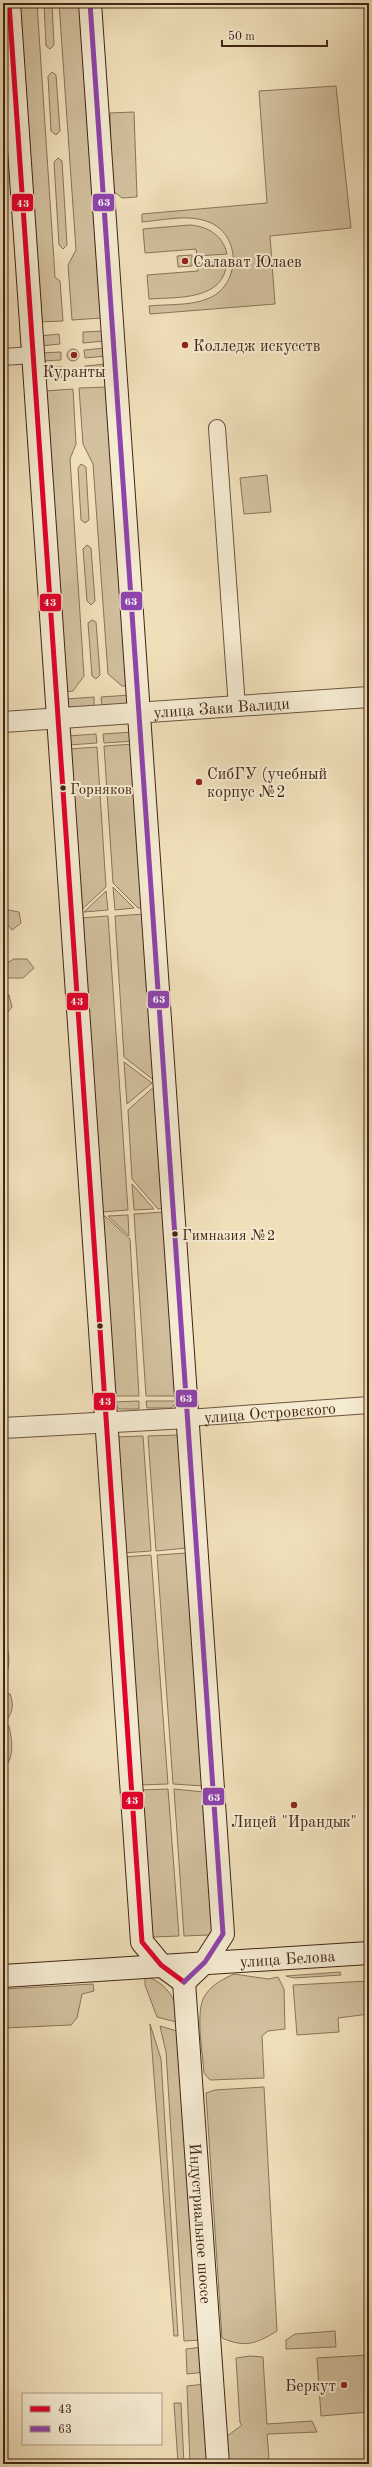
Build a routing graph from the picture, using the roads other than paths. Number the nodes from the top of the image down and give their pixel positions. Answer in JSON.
{"nodes":[{"id":1,"x":9,"y":3,"type":"edge"},
{"id":2,"x":90,"y":3,"type":"edge"},
{"id":3,"x":32,"y":356,"type":"junction"},
{"id":4,"x":3,"y":358,"type":"edge"},
{"id":5,"x":217,"y":428,"type":"dead end"},
{"id":6,"x":369,"y":697,"type":"edge"},
{"id":7,"x":237,"y":706,"type":"junction"},
{"id":8,"x":139,"y":713,"type":"junction"},
{"id":9,"x":57,"y":718,"type":"junction"},
{"id":10,"x":3,"y":722,"type":"edge"},
{"id":11,"x":369,"y":1405,"type":"edge"},
{"id":12,"x":188,"y":1418,"type":"junction"},
{"id":13,"x":106,"y":1421,"type":"junction"},
{"id":14,"x":3,"y":1428,"type":"edge"},
{"id":15,"x":223,"y":1934,"type":"junction"},
{"id":16,"x":142,"y":1942,"type":"junction"},
{"id":17,"x":369,"y":1953,"type":"edge"},
{"id":18,"x":246,"y":1961,"type":"junction"},
{"id":19,"x":205,"y":1962,"type":"junction"},
{"id":20,"x":161,"y":1965,"type":"junction"},
{"id":21,"x":131,"y":1967,"type":"junction"},
{"id":22,"x":3,"y":1976,"type":"edge"},
{"id":23,"x":184,"y":1982,"type":"junction"},
{"id":24,"x":218,"y":2464,"type":"edge"}],
"edges":[{"from":1,"to":3,"type":"main road"},
{"from":2,"to":8,"type":"main road"},
{"from":3,"to":4,"type":"street"},
{"from":3,"to":9,"type":"main road"},
{"from":5,"to":7,"type":"street"},
{"from":6,"to":7,"type":"street","name":"улица Заки Валиди"},
{"from":7,"to":8,"type":"street","name":"улица Заки Валиди"},
{"from":8,"to":9,"type":"street","name":"улица Заки Валиди"},
{"from":8,"to":12,"type":"main road"},
{"from":9,"to":10,"type":"street","name":"улица Заки Валиди"},
{"from":9,"to":13,"type":"main road"},
{"from":11,"to":12,"type":"street","name":"улица Островского"},
{"from":12,"to":13,"type":"street","name":"улица Островского"},
{"from":12,"to":15,"type":"main road"},
{"from":13,"to":14,"type":"street","name":"улица Островского"},
{"from":13,"to":16,"type":"main road"},
{"from":15,"to":18,"type":"main road"},
{"from":15,"to":19,"type":"main road"},
{"from":16,"to":20,"type":"main road"},
{"from":16,"to":21,"type":"main road"},
{"from":17,"to":18,"type":"main road","name":"улица Белова"},
{"from":18,"to":19,"type":"main road","name":"улица Белова"},
{"from":19,"to":20,"type":"main road","name":"улица Белова"},
{"from":19,"to":23,"type":"main road"},
{"from":20,"to":21,"type":"main road"},
{"from":20,"to":23,"type":"main road"},
{"from":21,"to":22,"type":"main road"},
{"from":23,"to":24,"type":"main road","name":"Индустриальное шоссе"}]}
